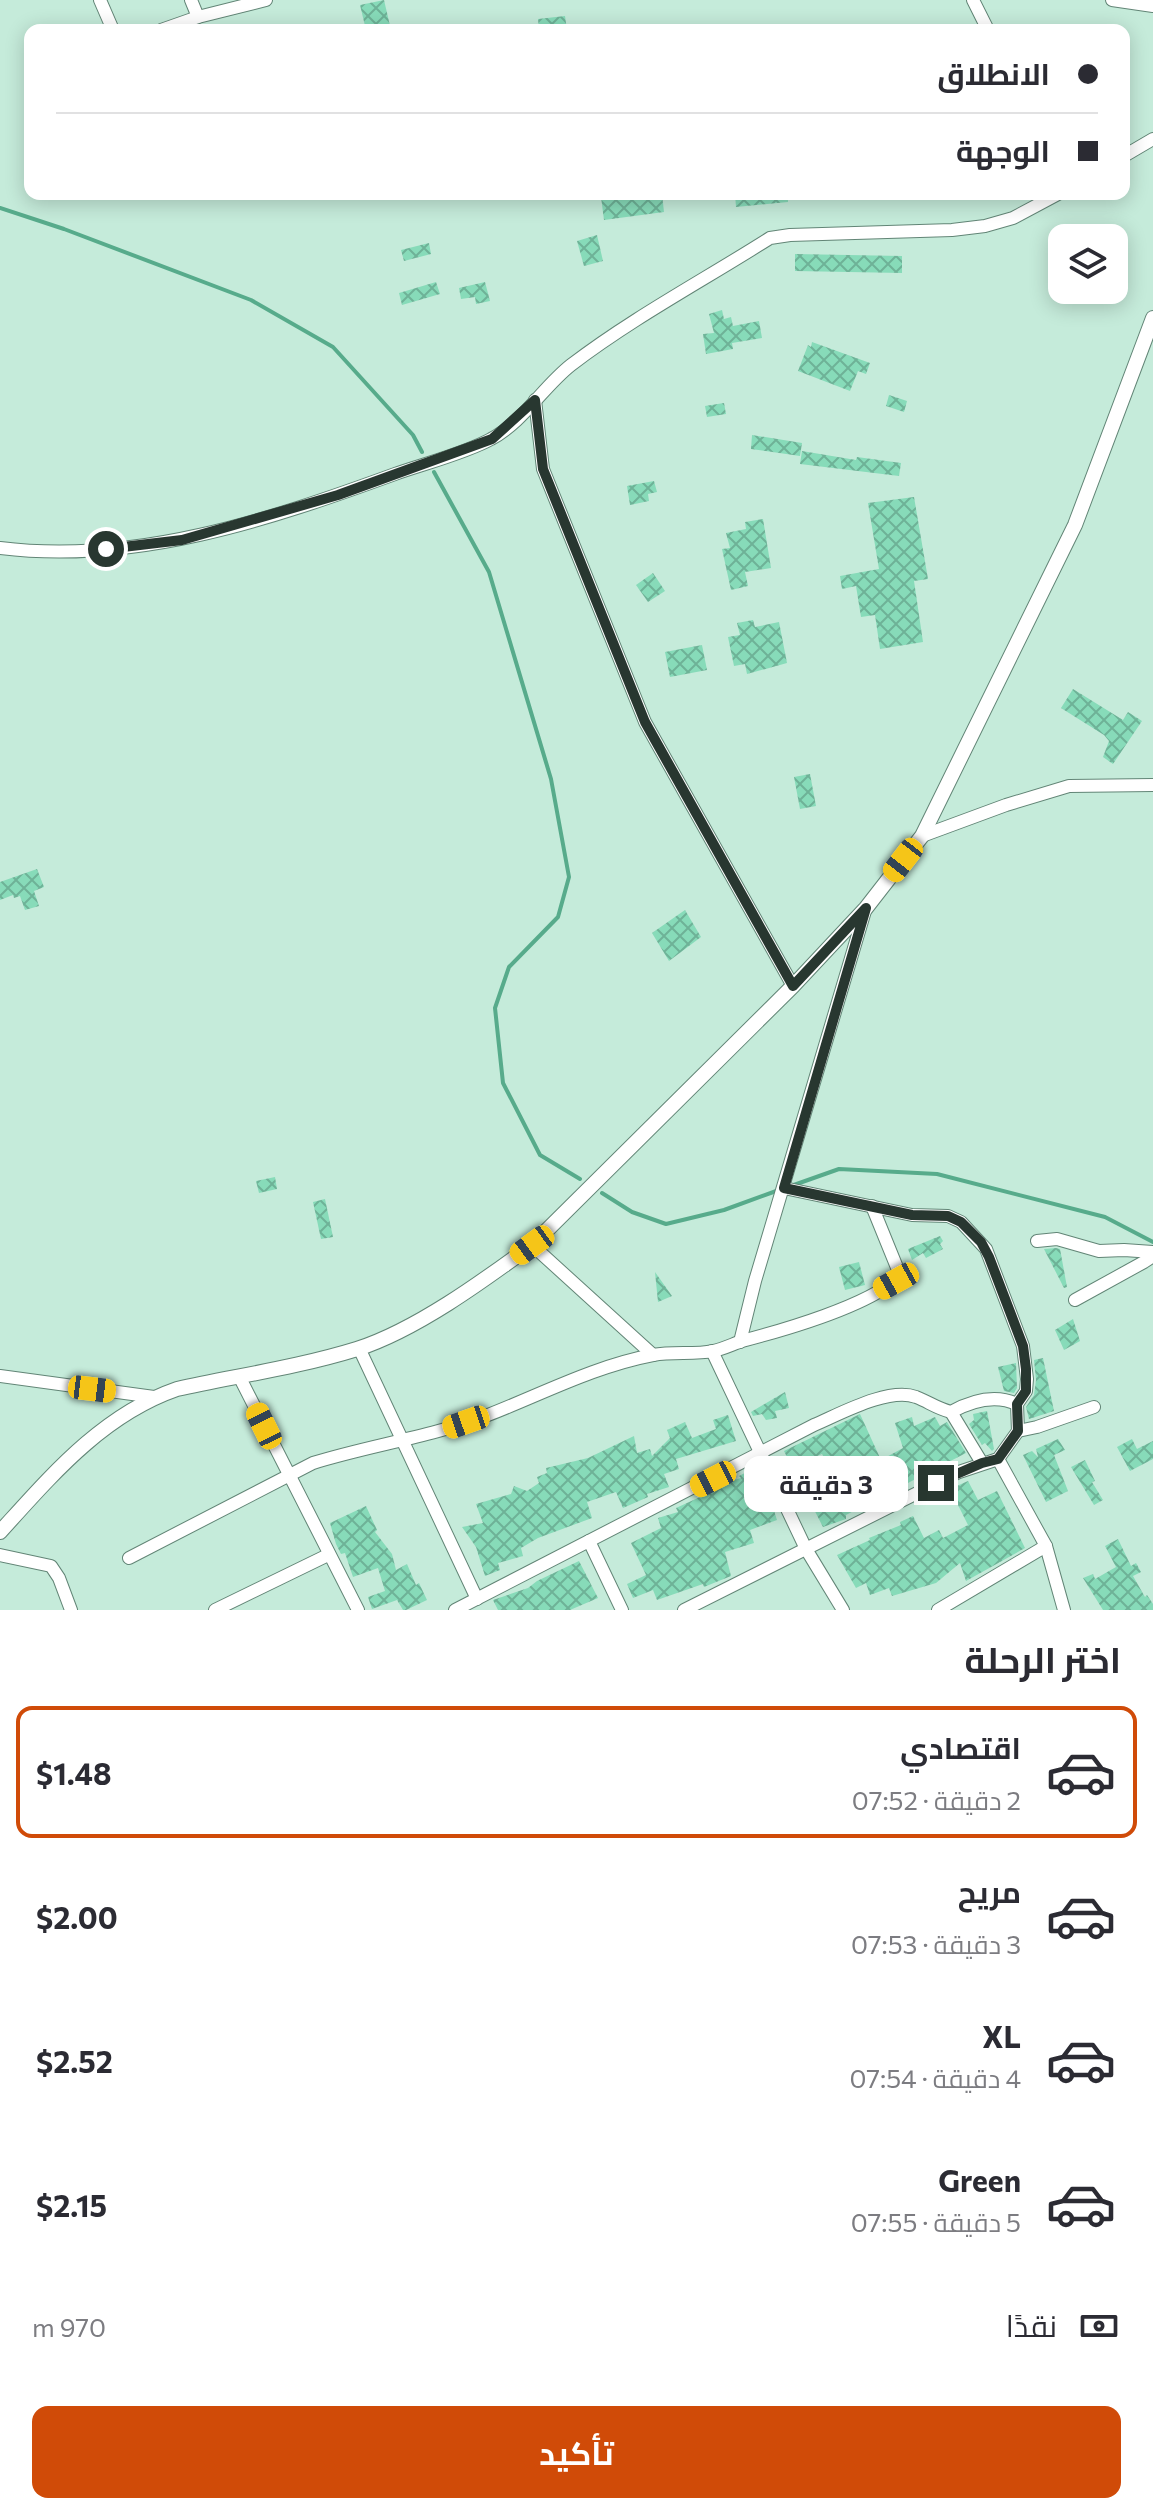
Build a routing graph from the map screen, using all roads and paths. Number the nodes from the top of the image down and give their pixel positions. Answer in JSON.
{"nodes":[{"id":1,"x":100,"y":0,"type":"edge"},
{"id":2,"x":191,"y":0,"type":"edge"},
{"id":3,"x":266,"y":0,"type":"edge"},
{"id":4,"x":973,"y":0,"type":"edge"},
{"id":5,"x":1118,"y":0,"type":"edge"},
{"id":6,"x":1153,"y":6,"type":"edge"},
{"id":7,"x":198,"y":17,"type":"junction"},
{"id":8,"x":110,"y":24,"type":"edge"},
{"id":9,"x":178,"y":24,"type":"edge"},
{"id":10,"x":985,"y":24,"type":"edge"},
{"id":11,"x":1153,"y":139,"type":"edge"},
{"id":12,"x":1130,"y":152,"type":"edge"},
{"id":13,"x":1045,"y":200,"type":"edge"},
{"id":14,"x":1153,"y":318,"type":"edge"},
{"id":15,"x":535,"y":400,"type":"junction"},
{"id":16,"x":0,"y":548,"type":"edge"},
{"id":17,"x":1153,"y":785,"type":"edge"},
{"id":18,"x":922,"y":836,"type":"junction"},
{"id":19,"x":866,"y":908,"type":"junction"},
{"id":20,"x":793,"y":986,"type":"junction"},
{"id":21,"x":784,"y":1188,"type":"junction"},
{"id":22,"x":872,"y":1206,"type":"junction"},
{"id":23,"x":1037,"y":1241,"type":"dead end"},
{"id":24,"x":532,"y":1245,"type":"junction"},
{"id":25,"x":1153,"y":1252,"type":"edge"},
{"id":26,"x":1075,"y":1300,"type":"dead end"},
{"id":27,"x":740,"y":1342,"type":"junction"},
{"id":28,"x":359,"y":1348,"type":"junction"},
{"id":29,"x":712,"y":1351,"type":"junction"},
{"id":30,"x":653,"y":1355,"type":"junction"},
{"id":31,"x":0,"y":1376,"type":"edge"},
{"id":32,"x":239,"y":1376,"type":"junction"},
{"id":33,"x":154,"y":1397,"type":"junction"},
{"id":34,"x":1017,"y":1404,"type":"junction"},
{"id":35,"x":1094,"y":1407,"type":"dead end"},
{"id":36,"x":951,"y":1412,"type":"junction"},
{"id":37,"x":1018,"y":1431,"type":"junction"},
{"id":38,"x":402,"y":1442,"type":"junction"},
{"id":39,"x":762,"y":1454,"type":"junction"},
{"id":40,"x":998,"y":1459,"type":"junction"},
{"id":41,"x":982,"y":1463,"type":"junction"},
{"id":42,"x":288,"y":1476,"type":"junction"},
{"id":43,"x":0,"y":1532,"type":"edge"},
{"id":44,"x":589,"y":1541,"type":"junction"},
{"id":45,"x":1046,"y":1546,"type":"junction"},
{"id":46,"x":806,"y":1549,"type":"junction"},
{"id":47,"x":0,"y":1555,"type":"edge"},
{"id":48,"x":328,"y":1555,"type":"junction"},
{"id":49,"x":129,"y":1558,"type":"dead end"},
{"id":50,"x":477,"y":1599,"type":"junction"},
{"id":51,"x":71,"y":1610,"type":"edge"},
{"id":52,"x":215,"y":1610,"type":"edge"},
{"id":53,"x":358,"y":1610,"type":"edge"},
{"id":54,"x":455,"y":1610,"type":"edge"},
{"id":55,"x":622,"y":1610,"type":"edge"},
{"id":56,"x":684,"y":1610,"type":"edge"},
{"id":57,"x":843,"y":1610,"type":"edge"},
{"id":58,"x":938,"y":1610,"type":"edge"},
{"id":59,"x":1064,"y":1610,"type":"edge"}],
"edges":[{"from":1,"to":8,"type":"street"},
{"from":2,"to":7,"type":"street"},
{"from":3,"to":7,"type":"street"},
{"from":4,"to":10,"type":"street"},
{"from":5,"to":6,"type":"street"},
{"from":7,"to":9,"type":"street"},
{"from":11,"to":12,"type":"street"},
{"from":13,"to":15,"type":"street"},
{"from":14,"to":18,"type":"street"},
{"from":15,"to":16,"type":"street"},
{"from":15,"to":20,"type":"street"},
{"from":17,"to":18,"type":"street"},
{"from":18,"to":19,"type":"street"},
{"from":19,"to":20,"type":"street"},
{"from":19,"to":21,"type":"street"},
{"from":20,"to":24,"type":"street"},
{"from":21,"to":22,"type":"street"},
{"from":21,"to":27,"type":"street"},
{"from":22,"to":27,"type":"street"},
{"from":22,"to":34,"type":"street"},
{"from":23,"to":25,"type":"street"},
{"from":24,"to":28,"type":"street"},
{"from":24,"to":30,"type":"street"},
{"from":25,"to":26,"type":"street"},
{"from":27,"to":29,"type":"street"},
{"from":28,"to":32,"type":"street"},
{"from":28,"to":38,"type":"street"},
{"from":29,"to":30,"type":"street"},
{"from":29,"to":39,"type":"street"},
{"from":30,"to":38,"type":"street"},
{"from":31,"to":33,"type":"street"},
{"from":32,"to":33,"type":"street"},
{"from":32,"to":42,"type":"street"},
{"from":33,"to":43,"type":"street"},
{"from":34,"to":36,"type":"street"},
{"from":34,"to":37,"type":"street"},
{"from":35,"to":37,"type":"street"},
{"from":36,"to":39,"type":"street"},
{"from":36,"to":41,"type":"street"},
{"from":37,"to":40,"type":"street"},
{"from":38,"to":42,"type":"street"},
{"from":38,"to":50,"type":"street"},
{"from":39,"to":44,"type":"street"},
{"from":39,"to":46,"type":"street"},
{"from":40,"to":41,"type":"street"},
{"from":40,"to":45,"type":"street"},
{"from":41,"to":46,"type":"street"},
{"from":42,"to":48,"type":"street"},
{"from":42,"to":49,"type":"street"},
{"from":44,"to":50,"type":"street"},
{"from":44,"to":55,"type":"street"},
{"from":45,"to":58,"type":"street"},
{"from":45,"to":59,"type":"street"},
{"from":46,"to":56,"type":"street"},
{"from":46,"to":57,"type":"street"},
{"from":47,"to":51,"type":"street"},
{"from":48,"to":52,"type":"street"},
{"from":48,"to":53,"type":"street"},
{"from":50,"to":54,"type":"street"}]}
